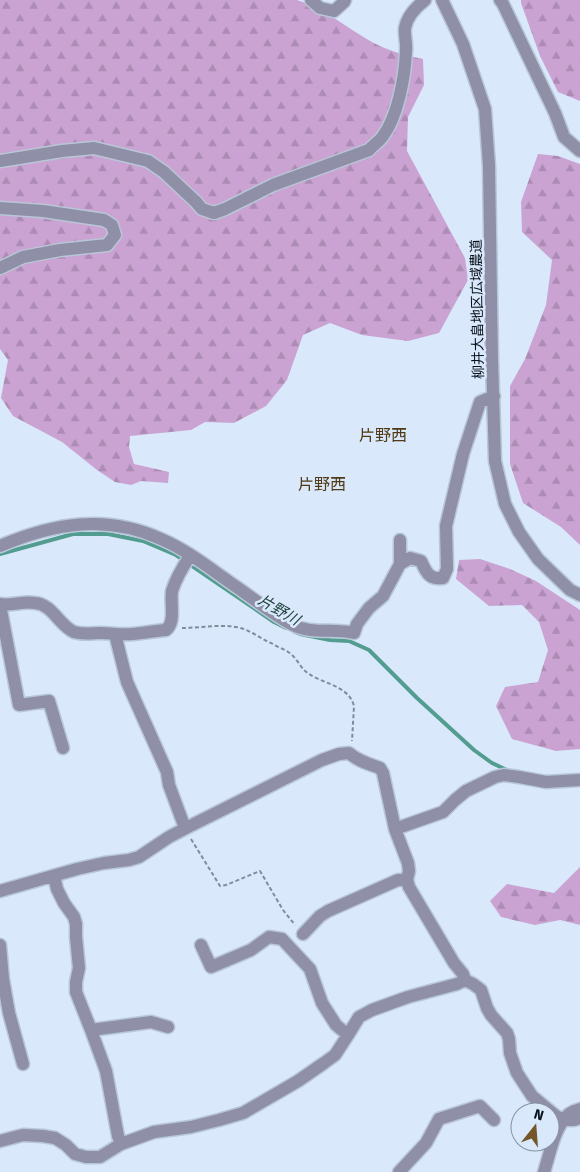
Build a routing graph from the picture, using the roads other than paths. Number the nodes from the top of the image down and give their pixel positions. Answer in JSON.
{"nodes":[{"id":1,"x":311,"y":0,"type":"edge"},
{"id":2,"x":345,"y":0,"type":"edge"},
{"id":3,"x":425,"y":0,"type":"edge"},
{"id":4,"x":442,"y":0,"type":"edge"},
{"id":5,"x":500,"y":0,"type":"edge"},
{"id":6,"x":580,"y":151,"type":"edge"},
{"id":7,"x":0,"y":161,"type":"edge"},
{"id":8,"x":0,"y":208,"type":"edge"},
{"id":9,"x":0,"y":268,"type":"edge"},
{"id":10,"x":494,"y":396,"type":"junction"},
{"id":11,"x":400,"y":540,"type":"dead end"},
{"id":12,"x":0,"y":546,"type":"edge"},
{"id":13,"x":188,"y":559,"type":"junction"},
{"id":14,"x":400,"y":564,"type":"junction"},
{"id":15,"x":580,"y":595,"type":"edge"},
{"id":16,"x":0,"y":604,"type":"edge"},
{"id":17,"x":114,"y":634,"type":"junction"},
{"id":18,"x":63,"y":748,"type":"dead end"},
{"id":19,"x":580,"y":780,"type":"edge"},
{"id":20,"x":185,"y":828,"type":"junction"},
{"id":21,"x":395,"y":830,"type":"junction"},
{"id":22,"x":54,"y":876,"type":"junction"},
{"id":23,"x":407,"y":880,"type":"junction"},
{"id":24,"x":0,"y":891,"type":"edge"},
{"id":25,"x":304,"y":934,"type":"road end"},
{"id":26,"x":0,"y":945,"type":"edge"},
{"id":27,"x":201,"y":945,"type":"dead end"},
{"id":28,"x":465,"y":980,"type":"junction"},
{"id":29,"x":168,"y":1027,"type":"dead end"},
{"id":30,"x":91,"y":1030,"type":"junction"},
{"id":31,"x":348,"y":1036,"type":"junction"},
{"id":32,"x":23,"y":1064,"type":"dead end"},
{"id":33,"x":580,"y":1109,"type":"edge"},
{"id":34,"x":580,"y":1118,"type":"edge"},
{"id":35,"x":494,"y":1120,"type":"dead end"},
{"id":36,"x":563,"y":1120,"type":"junction"},
{"id":37,"x":0,"y":1140,"type":"edge"},
{"id":38,"x":122,"y":1144,"type":"junction"},
{"id":39,"x":399,"y":1172,"type":"edge"},
{"id":40,"x":544,"y":1172,"type":"edge"}],
"edges":[{"from":1,"to":2,"type":"street"},
{"from":3,"to":7,"type":"street"},
{"from":4,"to":10,"type":"street","name":"柳井大畠地区広域農道"},
{"from":5,"to":6,"type":"street"},
{"from":8,"to":9,"type":"street"},
{"from":10,"to":14,"type":"street"},
{"from":10,"to":15,"type":"street","name":"柳井大畠地区広域農道"},
{"from":11,"to":14,"type":"street"},
{"from":12,"to":13,"type":"street"},
{"from":13,"to":14,"type":"street"},
{"from":13,"to":17,"type":"street"},
{"from":16,"to":17,"type":"street"},
{"from":16,"to":18,"type":"street"},
{"from":17,"to":20,"type":"street"},
{"from":19,"to":21,"type":"street"},
{"from":20,"to":21,"type":"street"},
{"from":20,"to":22,"type":"street"},
{"from":21,"to":23,"type":"street"},
{"from":22,"to":24,"type":"street"},
{"from":22,"to":30,"type":"street"},
{"from":23,"to":25,"type":"street"},
{"from":23,"to":28,"type":"street"},
{"from":26,"to":32,"type":"street"},
{"from":27,"to":31,"type":"street"},
{"from":28,"to":31,"type":"street"},
{"from":28,"to":36,"type":"street"},
{"from":29,"to":30,"type":"street"},
{"from":30,"to":38,"type":"street"},
{"from":31,"to":38,"type":"street"},
{"from":33,"to":36,"type":"street"},
{"from":34,"to":36,"type":"street"},
{"from":35,"to":39,"type":"street"},
{"from":36,"to":40,"type":"street"},
{"from":37,"to":38,"type":"street"}]}
